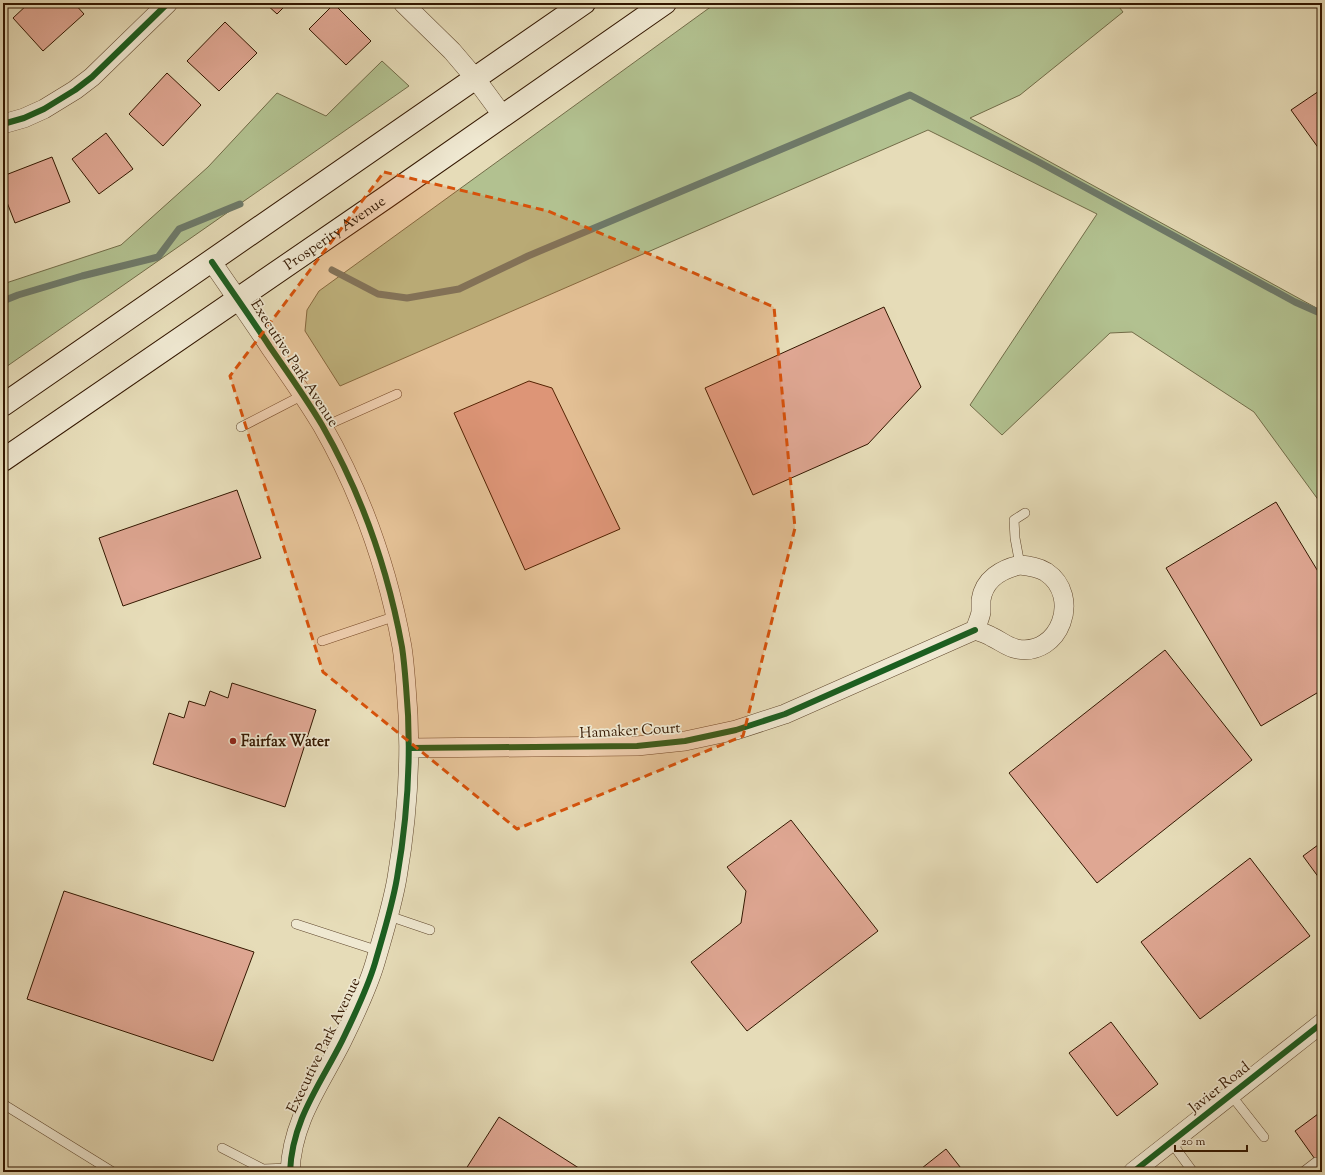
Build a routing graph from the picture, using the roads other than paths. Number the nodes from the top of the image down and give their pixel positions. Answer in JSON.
{"nodes":[{"id":1,"x":168,"y":3,"type":"edge"},
{"id":2,"x":403,"y":3,"type":"edge"},
{"id":3,"x":584,"y":3,"type":"edge"},
{"id":4,"x":665,"y":3,"type":"edge"},
{"id":5,"x":475,"y":78,"type":"junction"},
{"id":6,"x":503,"y":116,"type":"junction"},
{"id":7,"x":3,"y":124,"type":"edge"},
{"id":8,"x":212,"y":262,"type":"junction"},
{"id":9,"x":238,"y":299,"type":"junction"},
{"id":10,"x":396,"y":394,"type":"dead end"},
{"id":11,"x":303,"y":395,"type":"junction"},
{"id":12,"x":3,"y":405,"type":"edge"},
{"id":13,"x":241,"y":427,"type":"dead end"},
{"id":14,"x":323,"y":427,"type":"junction"},
{"id":15,"x":3,"y":460,"type":"edge"},
{"id":16,"x":1025,"y":513,"type":"dead end"},
{"id":17,"x":1020,"y":565,"type":"junction"},
{"id":18,"x":396,"y":616,"type":"junction"},
{"id":19,"x":975,"y":630,"type":"junction"},
{"id":20,"x":322,"y":641,"type":"dead end"},
{"id":21,"x":409,"y":748,"type":"junction"},
{"id":22,"x":389,"y":916,"type":"junction"},
{"id":23,"x":296,"y":924,"type":"dead end"},
{"id":24,"x":430,"y":930,"type":"dead end"},
{"id":25,"x":378,"y":951,"type":"junction"},
{"id":26,"x":1322,"y":1023,"type":"edge"},
{"id":27,"x":1231,"y":1095,"type":"junction"},
{"id":28,"x":3,"y":1104,"type":"edge"},
{"id":29,"x":1264,"y":1136,"type":"dead end"},
{"id":30,"x":1171,"y":1142,"type":"junction"},
{"id":31,"x":222,"y":1148,"type":"dead end"},
{"id":32,"x":1316,"y":1162,"type":"dead end"},
{"id":33,"x":290,"y":1170,"type":"edge"},
{"id":34,"x":113,"y":1172,"type":"edge"},
{"id":35,"x":1133,"y":1172,"type":"edge"},
{"id":36,"x":1193,"y":1172,"type":"edge"},
{"id":37,"x":1303,"y":1172,"type":"edge"}],
"edges":[{"from":1,"to":7,"type":"street"},
{"from":2,"to":5,"type":"street"},
{"from":3,"to":5,"type":"main road"},
{"from":4,"to":6,"type":"main road","name":"Prosperity Avenue"},
{"from":5,"to":6,"type":"street"},
{"from":5,"to":8,"type":"main road"},
{"from":6,"to":9,"type":"main road","name":"Prosperity Avenue"},
{"from":8,"to":9,"type":"street","name":"Executive Park Avenue"},
{"from":8,"to":12,"type":"main road"},
{"from":9,"to":11,"type":"street","name":"Executive Park Avenue"},
{"from":9,"to":15,"type":"main road","name":"Prosperity Avenue"},
{"from":10,"to":14,"type":"lane"},
{"from":11,"to":13,"type":"lane"},
{"from":11,"to":14,"type":"street","name":"Executive Park Avenue"},
{"from":14,"to":18,"type":"street","name":"Executive Park Avenue"},
{"from":16,"to":17,"type":"lane"},
{"from":17,"to":19,"type":"street"},
{"from":17,"to":19,"type":"street"},
{"from":18,"to":20,"type":"lane"},
{"from":18,"to":21,"type":"street","name":"Executive Park Avenue"},
{"from":19,"to":21,"type":"street","name":"Hamaker Court"},
{"from":21,"to":22,"type":"street","name":"Executive Park Avenue"},
{"from":22,"to":24,"type":"lane"},
{"from":22,"to":25,"type":"street","name":"Executive Park Avenue"},
{"from":23,"to":25,"type":"lane"},
{"from":25,"to":33,"type":"street","name":"Executive Park Avenue"},
{"from":26,"to":27,"type":"street","name":"Javier Road"},
{"from":27,"to":29,"type":"lane"},
{"from":27,"to":30,"type":"street","name":"Javier Road"},
{"from":28,"to":34,"type":"lane"},
{"from":30,"to":35,"type":"street","name":"Javier Road"},
{"from":30,"to":36,"type":"lane"},
{"from":31,"to":33,"type":"lane"},
{"from":32,"to":37,"type":"lane"}]}
